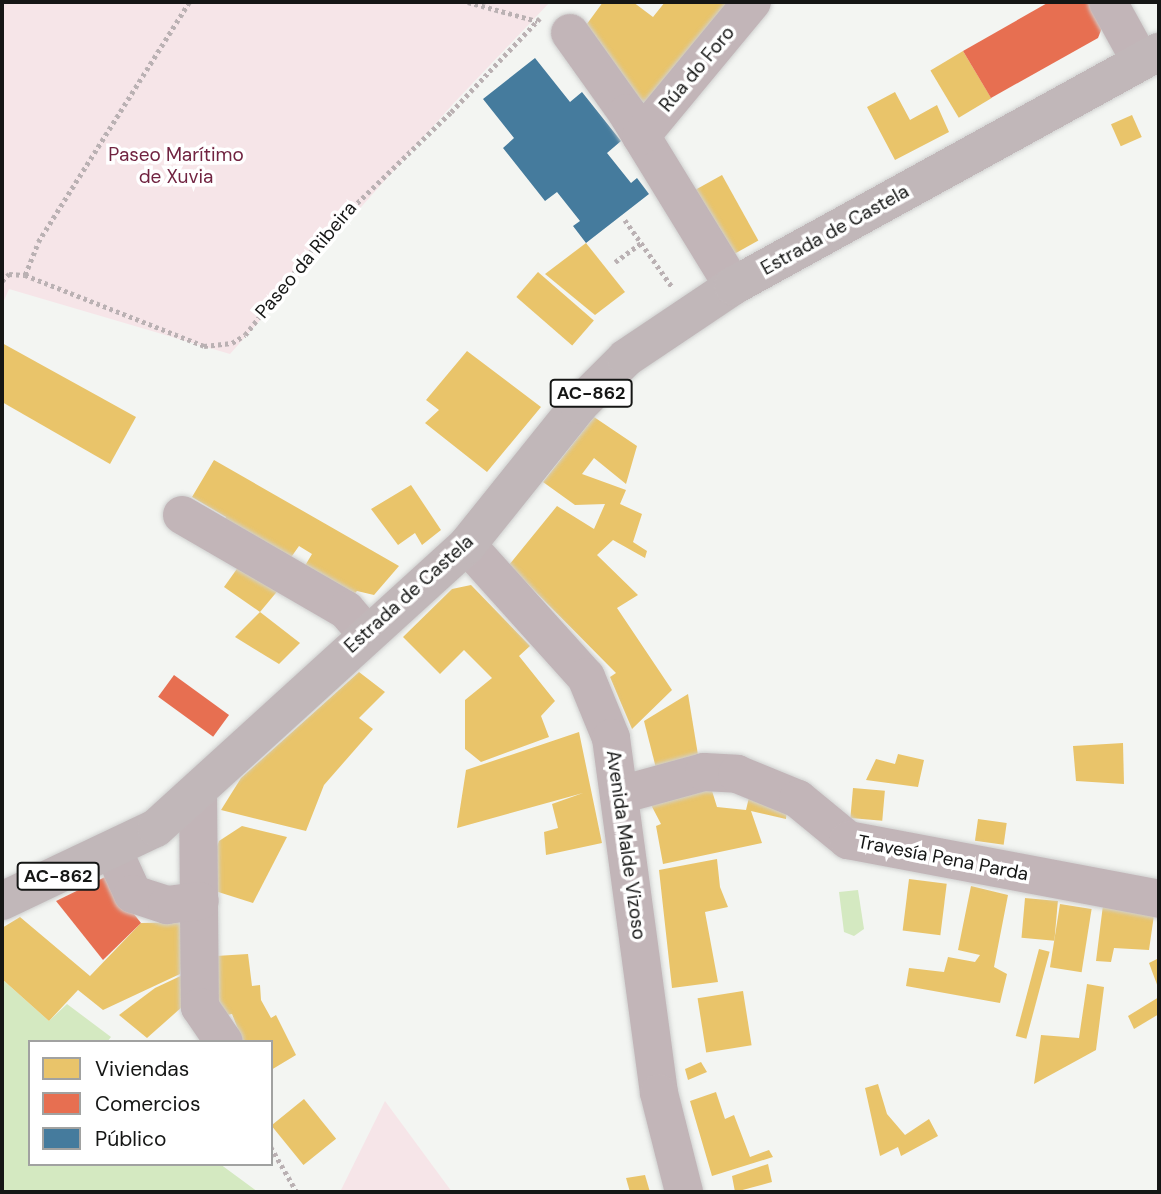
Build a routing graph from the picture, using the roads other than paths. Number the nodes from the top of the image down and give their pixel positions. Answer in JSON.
{"nodes":[{"id":1,"x":752,"y":2,"type":"edge"},
{"id":2,"x":1108,"y":2,"type":"edge"},
{"id":3,"x":551,"y":22,"type":"road end"},
{"id":4,"x":1150,"y":57,"type":"edge"},
{"id":5,"x":641,"y":136,"type":"junction"},
{"id":6,"x":733,"y":286,"type":"junction"},
{"id":7,"x":182,"y":515,"type":"dead end"},
{"id":8,"x":467,"y":545,"type":"junction"},
{"id":9,"x":366,"y":633,"type":"junction"},
{"id":10,"x":198,"y":791,"type":"junction"},
{"id":11,"x":620,"y":794,"type":"junction"},
{"id":12,"x":113,"y":850,"type":"junction"},
{"id":13,"x":1159,"y":899,"type":"edge"},
{"id":14,"x":2,"y":901,"type":"edge"},
{"id":15,"x":201,"y":901,"type":"junction"},
{"id":16,"x":223,"y":1040,"type":"edge"},
{"id":17,"x":684,"y":1192,"type":"edge"}],
"edges":[{"from":1,"to":5,"type":"street","name":"Rúa do Foro"},
{"from":2,"to":4,"type":"street"},
{"from":3,"to":5,"type":"street"},
{"from":4,"to":6,"type":"main road","name":"Estrada de Castela","number":"AC-862"},
{"from":5,"to":6,"type":"street"},
{"from":6,"to":8,"type":"main road","name":"Estrada de Castela","number":"AC-862"},
{"from":7,"to":9,"type":"street"},
{"from":8,"to":9,"type":"main road","name":"Estrada de Castela","number":"AC-862"},
{"from":8,"to":11,"type":"street","name":"Avenida Malde Vizoso"},
{"from":9,"to":10,"type":"main road","name":"Estrada de Castela","number":"AC-862"},
{"from":10,"to":12,"type":"main road","name":"Estrada de Castela","number":"AC-862"},
{"from":10,"to":15,"type":"street"},
{"from":11,"to":13,"type":"street","name":"Travesía Pena Parda"},
{"from":11,"to":17,"type":"street","name":"Avenida Malde Vizoso"},
{"from":12,"to":14,"type":"main road","name":"Estrada de Castela","number":"AC-862"},
{"from":12,"to":15,"type":"street"},
{"from":15,"to":16,"type":"street"}]}
